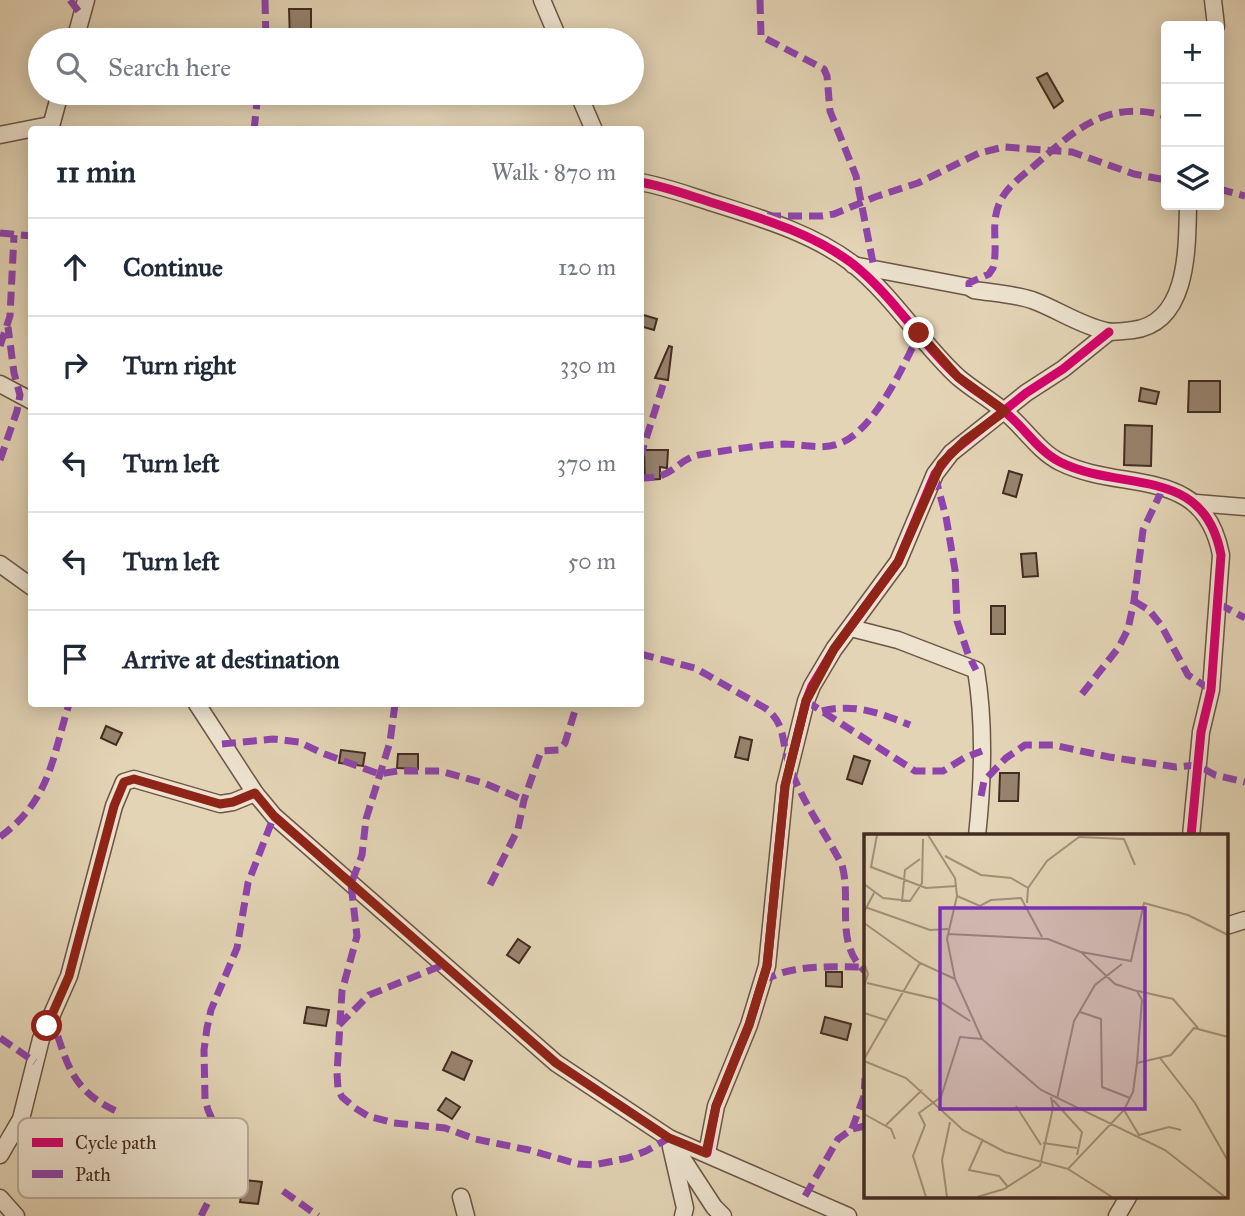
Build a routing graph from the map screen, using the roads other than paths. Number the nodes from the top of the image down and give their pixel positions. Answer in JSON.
{"nodes":[{"id":1,"x":86,"y":0,"type":"edge"},
{"id":2,"x":542,"y":0,"type":"edge"},
{"id":3,"x":1213,"y":0,"type":"edge"},
{"id":4,"x":1215,"y":21,"type":"edge"},
{"id":5,"x":78,"y":28,"type":"edge"},
{"id":6,"x":554,"y":28,"type":"edge"},
{"id":7,"x":56,"y":105,"type":"edge"},
{"id":8,"x":582,"y":105,"type":"edge"},
{"id":9,"x":50,"y":126,"type":"edge"},
{"id":10,"x":588,"y":126,"type":"edge"},
{"id":11,"x":28,"y":131,"type":"edge"},
{"id":12,"x":0,"y":135,"type":"edge"},
{"id":13,"x":644,"y":183,"type":"edge"},
{"id":14,"x":1188,"y":210,"type":"edge"},
{"id":15,"x":853,"y":265,"type":"junction"},
{"id":16,"x":1109,"y":332,"type":"junction"},
{"id":17,"x":0,"y":384,"type":"edge"},
{"id":18,"x":28,"y":399,"type":"edge"},
{"id":19,"x":1005,"y":411,"type":"junction"},
{"id":20,"x":1196,"y":503,"type":"junction"},
{"id":21,"x":1245,"y":507,"type":"edge"},
{"id":22,"x":0,"y":564,"type":"edge"},
{"id":23,"x":28,"y":584,"type":"edge"},
{"id":24,"x":851,"y":628,"type":"junction"},
{"id":25,"x":199,"y":707,"type":"edge"},
{"id":26,"x":255,"y":793,"type":"junction"},
{"id":27,"x":978,"y":834,"type":"edge"},
{"id":28,"x":1191,"y":834,"type":"edge"},
{"id":29,"x":1245,"y":920,"type":"edge"},
{"id":30,"x":1228,"y":925,"type":"edge"},
{"id":31,"x":21,"y":1118,"type":"edge"},
{"id":32,"x":18,"y":1124,"type":"edge"},
{"id":33,"x":669,"y":1138,"type":"junction"},
{"id":34,"x":706,"y":1153,"type":"junction"},
{"id":35,"x":0,"y":1155,"type":"edge"},
{"id":36,"x":461,"y":1197,"type":"dead end"},
{"id":37,"x":0,"y":1198,"type":"edge"},
{"id":38,"x":1127,"y":1198,"type":"edge"},
{"id":39,"x":16,"y":1216,"type":"edge"},
{"id":40,"x":466,"y":1216,"type":"edge"},
{"id":41,"x":683,"y":1216,"type":"edge"},
{"id":42,"x":723,"y":1216,"type":"edge"},
{"id":43,"x":848,"y":1216,"type":"edge"},
{"id":44,"x":1117,"y":1216,"type":"edge"}],
"edges":[{"from":1,"to":5,"type":"street"},
{"from":2,"to":6,"type":"street"},
{"from":3,"to":4,"type":"street"},
{"from":7,"to":9,"type":"street"},
{"from":8,"to":10,"type":"street"},
{"from":11,"to":12,"type":"street"},
{"from":13,"to":15,"type":"street"},
{"from":14,"to":16,"type":"street"},
{"from":15,"to":16,"type":"street"},
{"from":15,"to":19,"type":"street"},
{"from":16,"to":19,"type":"street"},
{"from":17,"to":18,"type":"street"},
{"from":19,"to":20,"type":"street"},
{"from":19,"to":24,"type":"street"},
{"from":20,"to":21,"type":"street"},
{"from":20,"to":28,"type":"street"},
{"from":22,"to":23,"type":"street"},
{"from":24,"to":27,"type":"street"},
{"from":24,"to":34,"type":"street"},
{"from":25,"to":26,"type":"street"},
{"from":26,"to":31,"type":"street"},
{"from":26,"to":33,"type":"street"},
{"from":29,"to":30,"type":"street"},
{"from":32,"to":35,"type":"street"},
{"from":33,"to":34,"type":"street"},
{"from":33,"to":41,"type":"street"},
{"from":33,"to":42,"type":"street"},
{"from":34,"to":43,"type":"street"},
{"from":36,"to":40,"type":"street"},
{"from":37,"to":39,"type":"street"},
{"from":38,"to":44,"type":"street"}]}
